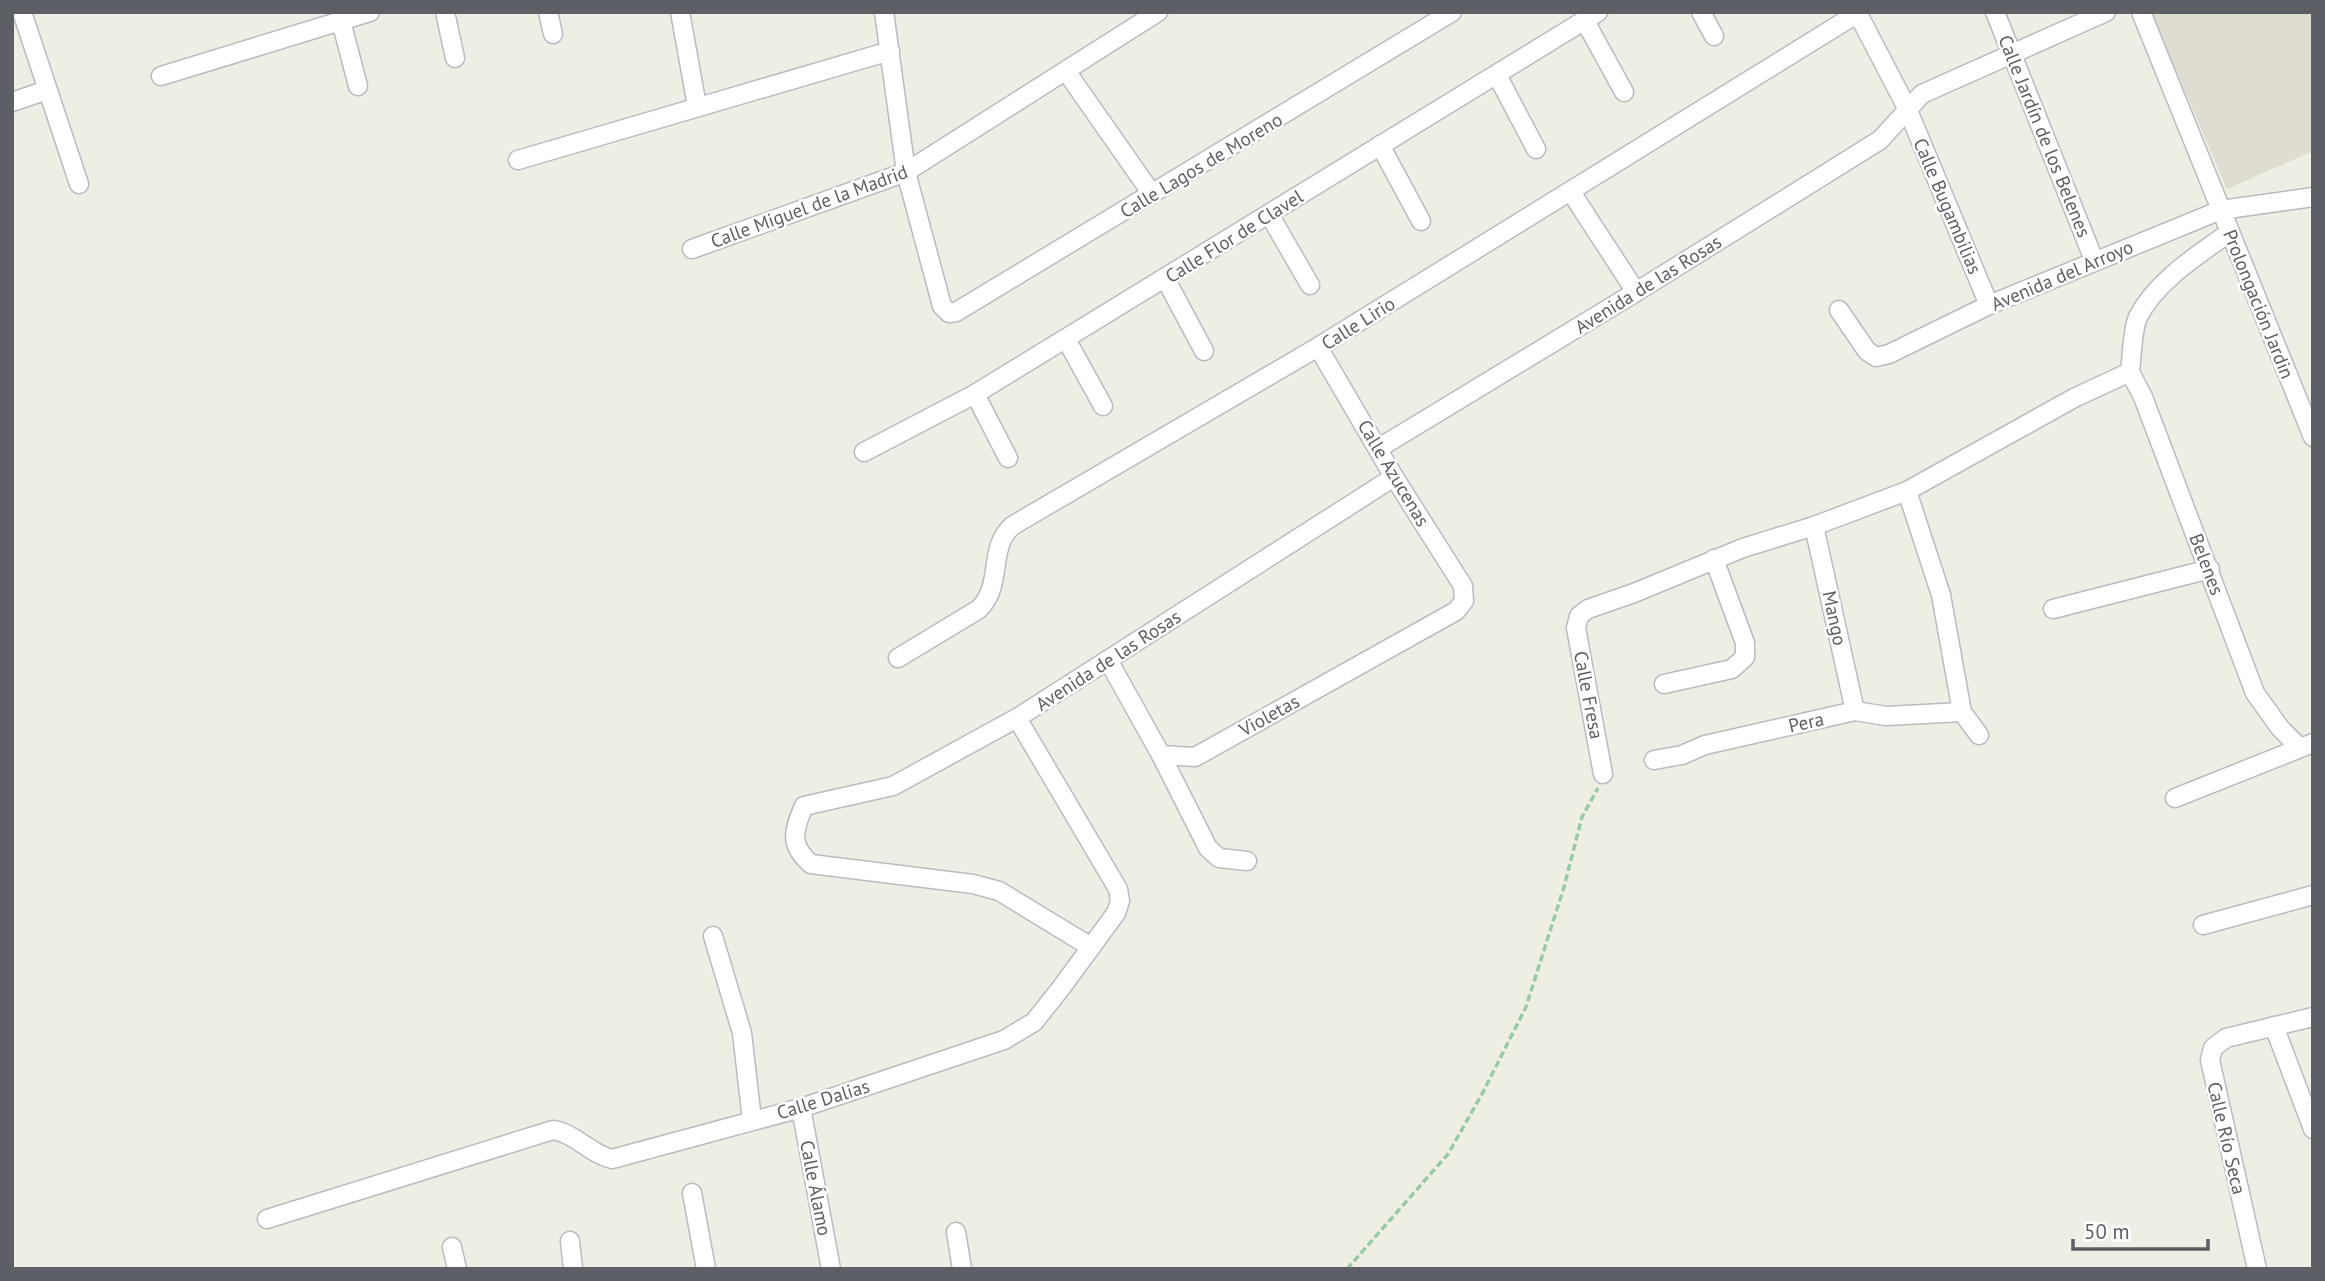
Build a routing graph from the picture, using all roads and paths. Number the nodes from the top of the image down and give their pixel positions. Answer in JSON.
{"nodes":[{"id":1,"x":22,"y":12,"type":"edge"},
{"id":2,"x":370,"y":12,"type":"edge"},
{"id":3,"x":445,"y":12,"type":"edge"},
{"id":4,"x":548,"y":12,"type":"edge"},
{"id":5,"x":680,"y":12,"type":"edge"},
{"id":6,"x":884,"y":12,"type":"edge"},
{"id":7,"x":1158,"y":12,"type":"edge"},
{"id":8,"x":1452,"y":12,"type":"edge"},
{"id":9,"x":1701,"y":12,"type":"edge"},
{"id":10,"x":1995,"y":12,"type":"edge"},
{"id":11,"x":2106,"y":12,"type":"edge"},
{"id":12,"x":2141,"y":12,"type":"edge"},
{"id":13,"x":1858,"y":13,"type":"edge"},
{"id":14,"x":1592,"y":17,"type":"edge"},
{"id":15,"x":341,"y":21,"type":"junction"},
{"id":16,"x":553,"y":34,"type":"dead end"},
{"id":17,"x":1714,"y":36,"type":"dead end"},
{"id":18,"x":890,"y":51,"type":"junction"},
{"id":19,"x":2012,"y":54,"type":"junction"},
{"id":20,"x":455,"y":58,"type":"dead end"},
{"id":21,"x":1066,"y":71,"type":"junction"},
{"id":22,"x":1497,"y":75,"type":"junction"},
{"id":23,"x":161,"y":76,"type":"dead end"},
{"id":24,"x":358,"y":86,"type":"dead end"},
{"id":25,"x":47,"y":90,"type":"junction"},
{"id":26,"x":1624,"y":92,"type":"dead end"},
{"id":27,"x":12,"y":102,"type":"edge"},
{"id":28,"x":697,"y":106,"type":"junction"},
{"id":29,"x":1908,"y":108,"type":"junction"},
{"id":30,"x":1380,"y":145,"type":"junction"},
{"id":31,"x":1536,"y":149,"type":"dead end"},
{"id":32,"x":518,"y":159,"type":"dead end"},
{"id":33,"x":906,"y":172,"type":"junction"},
{"id":34,"x":79,"y":184,"type":"dead end"},
{"id":35,"x":1571,"y":192,"type":"junction"},
{"id":36,"x":1152,"y":194,"type":"junction"},
{"id":37,"x":2313,"y":197,"type":"edge"},
{"id":38,"x":2221,"y":209,"type":"junction"},
{"id":39,"x":1269,"y":215,"type":"junction"},
{"id":40,"x":1421,"y":221,"type":"dead end"},
{"id":41,"x":2230,"y":232,"type":"junction"},
{"id":42,"x":692,"y":248,"type":"dead end"},
{"id":43,"x":2094,"y":260,"type":"junction"},
{"id":44,"x":1165,"y":278,"type":"junction"},
{"id":45,"x":1310,"y":285,"type":"dead end"},
{"id":46,"x":1636,"y":292,"type":"junction"},
{"id":47,"x":1989,"y":305,"type":"junction"},
{"id":48,"x":1839,"y":310,"type":"dead end"},
{"id":49,"x":1066,"y":339,"type":"junction"},
{"id":50,"x":1318,"y":347,"type":"junction"},
{"id":51,"x":1204,"y":351,"type":"dead end"},
{"id":52,"x":2130,"y":372,"type":"junction"},
{"id":53,"x":975,"y":394,"type":"junction"},
{"id":54,"x":1103,"y":406,"type":"dead end"},
{"id":55,"x":2313,"y":437,"type":"edge"},
{"id":56,"x":1379,"y":447,"type":"junction"},
{"id":57,"x":864,"y":452,"type":"dead end"},
{"id":58,"x":1008,"y":458,"type":"dead end"},
{"id":59,"x":1394,"y":477,"type":"junction"},
{"id":60,"x":1907,"y":491,"type":"junction"},
{"id":61,"x":1814,"y":526,"type":"junction"},
{"id":62,"x":1714,"y":559,"type":"junction"},
{"id":63,"x":2210,"y":569,"type":"junction"},
{"id":64,"x":1464,"y":601,"type":"joint"},
{"id":65,"x":2053,"y":609,"type":"dead end"},
{"id":66,"x":898,"y":658,"type":"dead end"},
{"id":67,"x":1108,"y":660,"type":"junction"},
{"id":68,"x":1664,"y":684,"type":"dead end"},
{"id":69,"x":1855,"y":711,"type":"junction"},
{"id":70,"x":1962,"y":712,"type":"junction"},
{"id":71,"x":1017,"y":718,"type":"junction"},
{"id":72,"x":1979,"y":735,"type":"dead end"},
{"id":73,"x":2306,"y":745,"type":"edge"},
{"id":74,"x":1161,"y":755,"type":"junction"},
{"id":75,"x":1654,"y":760,"type":"dead end"},
{"id":76,"x":1603,"y":774,"type":"joint"},
{"id":77,"x":2175,"y":798,"type":"dead end"},
{"id":78,"x":1247,"y":861,"type":"dead end"},
{"id":79,"x":2313,"y":895,"type":"edge"},
{"id":80,"x":2203,"y":925,"type":"dead end"},
{"id":81,"x":713,"y":936,"type":"dead end"},
{"id":82,"x":1091,"y":947,"type":"junction"},
{"id":83,"x":2313,"y":1017,"type":"edge"},
{"id":84,"x":2274,"y":1026,"type":"junction"},
{"id":85,"x":801,"y":1108,"type":"junction"},
{"id":86,"x":752,"y":1120,"type":"junction"},
{"id":87,"x":2313,"y":1129,"type":"edge"},
{"id":88,"x":692,"y":1193,"type":"dead end"},
{"id":89,"x":267,"y":1219,"type":"dead end"},
{"id":90,"x":956,"y":1231,"type":"dead end"},
{"id":91,"x":570,"y":1241,"type":"dead end"},
{"id":92,"x":452,"y":1247,"type":"dead end"},
{"id":93,"x":457,"y":1269,"type":"edge"},
{"id":94,"x":573,"y":1269,"type":"edge"},
{"id":95,"x":706,"y":1269,"type":"edge"},
{"id":96,"x":831,"y":1269,"type":"edge"},
{"id":97,"x":962,"y":1269,"type":"edge"},
{"id":98,"x":1347,"y":1269,"type":"edge"},
{"id":99,"x":2257,"y":1269,"type":"edge"}],
"edges":[{"from":1,"to":25,"type":"street"},
{"from":2,"to":15,"type":"street"},
{"from":3,"to":20,"type":"street"},
{"from":4,"to":16,"type":"street"},
{"from":5,"to":28,"type":"street"},
{"from":6,"to":18,"type":"street"},
{"from":7,"to":21,"type":"street","name":"Calle Miguel de la Madrid"},
{"from":8,"to":36,"type":"street","name":"Calle Lagos de Moreno"},
{"from":9,"to":17,"type":"street"},
{"from":10,"to":19,"type":"street","name":"Calle Jardín de los Belenes"},
{"from":11,"to":19,"type":"street","name":"Avenida de las Rosas"},
{"from":12,"to":38,"type":"street","name":"Prolongación Jardin"},
{"from":13,"to":29,"type":"street","name":"Calle Bugambilias"},
{"from":13,"to":35,"type":"street","name":"Calle Lirio"},
{"from":14,"to":22,"type":"street","name":"Calle Flor de Clavel"},
{"from":14,"to":26,"type":"street"},
{"from":15,"to":23,"type":"street"},
{"from":15,"to":24,"type":"street"},
{"from":18,"to":28,"type":"street"},
{"from":18,"to":33,"type":"street"},
{"from":19,"to":29,"type":"street","name":"Avenida de las Rosas"},
{"from":19,"to":43,"type":"street","name":"Calle Jardín de los Belenes"},
{"from":21,"to":33,"type":"street","name":"Calle Miguel de la Madrid"},
{"from":21,"to":36,"type":"street"},
{"from":22,"to":30,"type":"street","name":"Calle Flor de Clavel"},
{"from":22,"to":31,"type":"street"},
{"from":25,"to":27,"type":"street"},
{"from":25,"to":34,"type":"street"},
{"from":28,"to":32,"type":"street"},
{"from":29,"to":46,"type":"street","name":"Avenida de las Rosas"},
{"from":29,"to":47,"type":"street","name":"Calle Bugambilias"},
{"from":30,"to":39,"type":"street","name":"Calle Flor de Clavel"},
{"from":30,"to":40,"type":"street"},
{"from":33,"to":36,"type":"street","name":"Calle Lagos de Moreno"},
{"from":33,"to":42,"type":"street","name":"Calle Miguel de la Madrid"},
{"from":35,"to":46,"type":"street"},
{"from":35,"to":50,"type":"street","name":"Calle Lirio"},
{"from":37,"to":38,"type":"street","name":"Avenida del Arroyo"},
{"from":38,"to":41,"type":"street","name":"Prolongación Jardin"},
{"from":38,"to":43,"type":"street","name":"Avenida del Arroyo"},
{"from":39,"to":44,"type":"street","name":"Calle Flor de Clavel"},
{"from":39,"to":45,"type":"street"},
{"from":41,"to":52,"type":"street"},
{"from":41,"to":55,"type":"street","name":"Prolongación Jardin"},
{"from":43,"to":47,"type":"street","name":"Avenida del Arroyo"},
{"from":44,"to":49,"type":"street","name":"Calle Flor de Clavel"},
{"from":44,"to":51,"type":"street"},
{"from":46,"to":56,"type":"street","name":"Avenida de las Rosas"},
{"from":47,"to":48,"type":"street","name":"Avenida del Arroyo"},
{"from":49,"to":53,"type":"street","name":"Calle Flor de Clavel"},
{"from":49,"to":54,"type":"street"},
{"from":50,"to":56,"type":"street","name":"Calle Azucenas"},
{"from":50,"to":66,"type":"street","name":"Calle Lirio"},
{"from":52,"to":60,"type":"street"},
{"from":52,"to":63,"type":"street","name":"Belenes"},
{"from":53,"to":57,"type":"street","name":"Calle Flor de Clavel"},
{"from":53,"to":58,"type":"street"},
{"from":56,"to":59,"type":"street","name":"Calle Azucenas"},
{"from":59,"to":64,"type":"street","name":"Calle Azucenas"},
{"from":59,"to":67,"type":"street","name":"Avenida de las Rosas"},
{"from":60,"to":61,"type":"street"},
{"from":60,"to":70,"type":"street"},
{"from":61,"to":62,"type":"street"},
{"from":61,"to":69,"type":"street","name":"Mango"},
{"from":62,"to":68,"type":"street"},
{"from":62,"to":76,"type":"street","name":"Calle Fresa"},
{"from":63,"to":65,"type":"street"},
{"from":63,"to":73,"type":"street","name":"Belenes"},
{"from":64,"to":74,"type":"street","name":"Violetas"},
{"from":67,"to":71,"type":"street","name":"Avenida de las Rosas"},
{"from":67,"to":74,"type":"street"},
{"from":69,"to":70,"type":"street","name":"Pera"},
{"from":69,"to":75,"type":"street","name":"Pera"},
{"from":70,"to":72,"type":"street"},
{"from":71,"to":82,"type":"street","name":"Calle Dalias"},
{"from":71,"to":82,"type":"street","name":"Avenida de las Rosas"},
{"from":73,"to":77,"type":"street"},
{"from":74,"to":78,"type":"street"},
{"from":76,"to":98,"type":"path"},
{"from":79,"to":80,"type":"street"},
{"from":81,"to":86,"type":"street"},
{"from":82,"to":85,"type":"street","name":"Calle Dalias"},
{"from":83,"to":84,"type":"street"},
{"from":84,"to":87,"type":"street"},
{"from":84,"to":99,"type":"street","name":"Calle Río Seca"},
{"from":85,"to":86,"type":"street","name":"Calle Dalias"},
{"from":85,"to":96,"type":"street","name":"Calle Álamo"},
{"from":86,"to":89,"type":"street","name":"Calle Dalias"},
{"from":88,"to":95,"type":"street"},
{"from":90,"to":97,"type":"street"},
{"from":91,"to":94,"type":"street"},
{"from":92,"to":93,"type":"street"}]}
